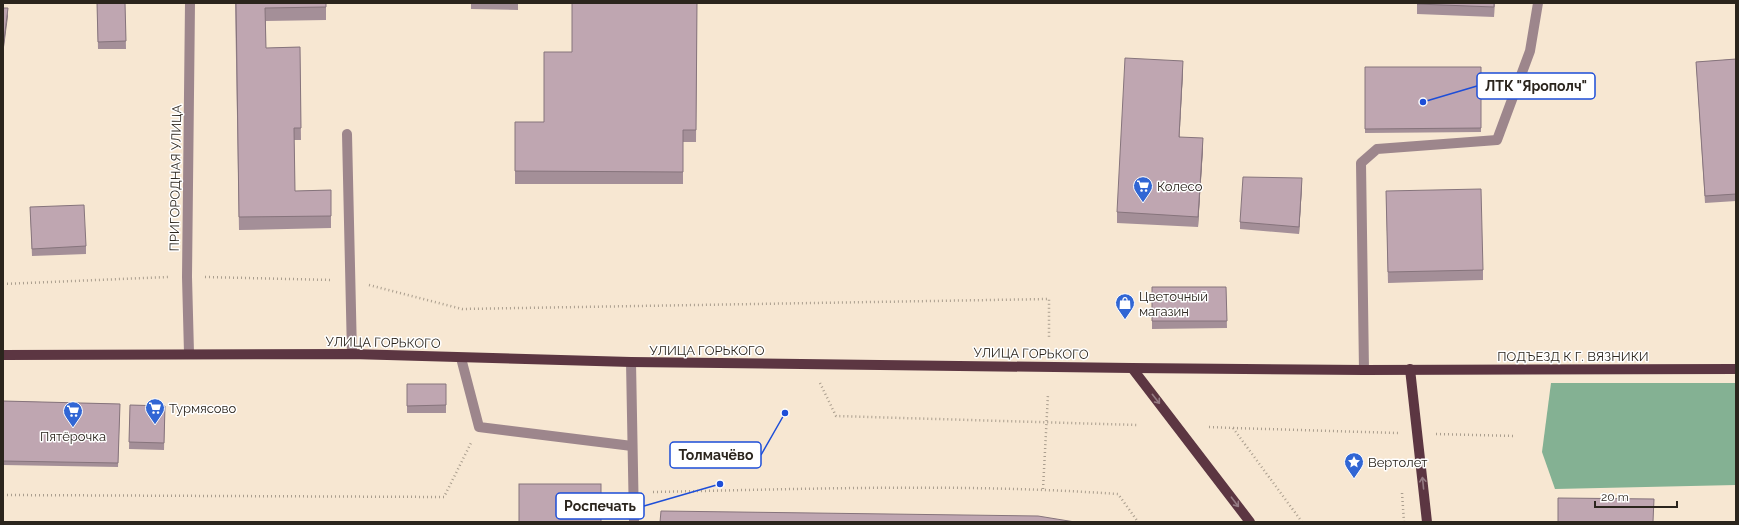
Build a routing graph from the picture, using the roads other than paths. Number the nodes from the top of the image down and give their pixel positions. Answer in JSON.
{"nodes":[{"id":1,"x":190,"y":3,"type":"edge"},
{"id":2,"x":1538,"y":3,"type":"edge"},
{"id":3,"x":347,"y":134,"type":"dead end"},
{"id":4,"x":189,"y":354,"type":"junction"},
{"id":5,"x":352,"y":354,"type":"junction"},
{"id":6,"x":3,"y":355,"type":"edge"},
{"id":7,"x":461,"y":358,"type":"junction"},
{"id":8,"x":631,"y":362,"type":"junction"},
{"id":9,"x":1132,"y":368,"type":"junction"},
{"id":10,"x":1736,"y":368,"type":"edge"},
{"id":11,"x":1410,"y":369,"type":"junction"},
{"id":12,"x":1364,"y":370,"type":"junction"},
{"id":13,"x":632,"y":446,"type":"junction"},
{"id":14,"x":634,"y":522,"type":"edge"},
{"id":15,"x":1250,"y":522,"type":"edge"},
{"id":16,"x":1427,"y":522,"type":"edge"}],
"edges":[{"from":1,"to":4,"type":"street","name":"ПРИГОРОДНАЯ УЛИЦА"},
{"from":2,"to":12,"type":"street"},
{"from":3,"to":5,"type":"street"},
{"from":4,"to":5,"type":"main road","name":"УЛИЦА ГОРЬКОГО"},
{"from":4,"to":6,"type":"main road","name":"УЛИЦА ГОРЬКОГО"},
{"from":5,"to":7,"type":"main road","name":"УЛИЦА ГОРЬКОГО"},
{"from":7,"to":8,"type":"main road","name":"УЛИЦА ГОРЬКОГО"},
{"from":7,"to":13,"type":"street"},
{"from":8,"to":9,"type":"main road","name":"УЛИЦА ГОРЬКОГО"},
{"from":8,"to":13,"type":"street"},
{"from":9,"to":12,"type":"main road","name":"УЛИЦА ГОРЬКОГО"},
{"from":9,"to":15,"type":"main road","one_way":true},
{"from":10,"to":11,"type":"main road","name":"ПОДЪЕЗД К Г. ВЯЗНИКИ"},
{"from":11,"to":12,"type":"main road","name":"УЛИЦА ГОРЬКОГО"},
{"from":16,"to":11,"type":"main road","one_way":true},
{"from":13,"to":14,"type":"street"}]}
